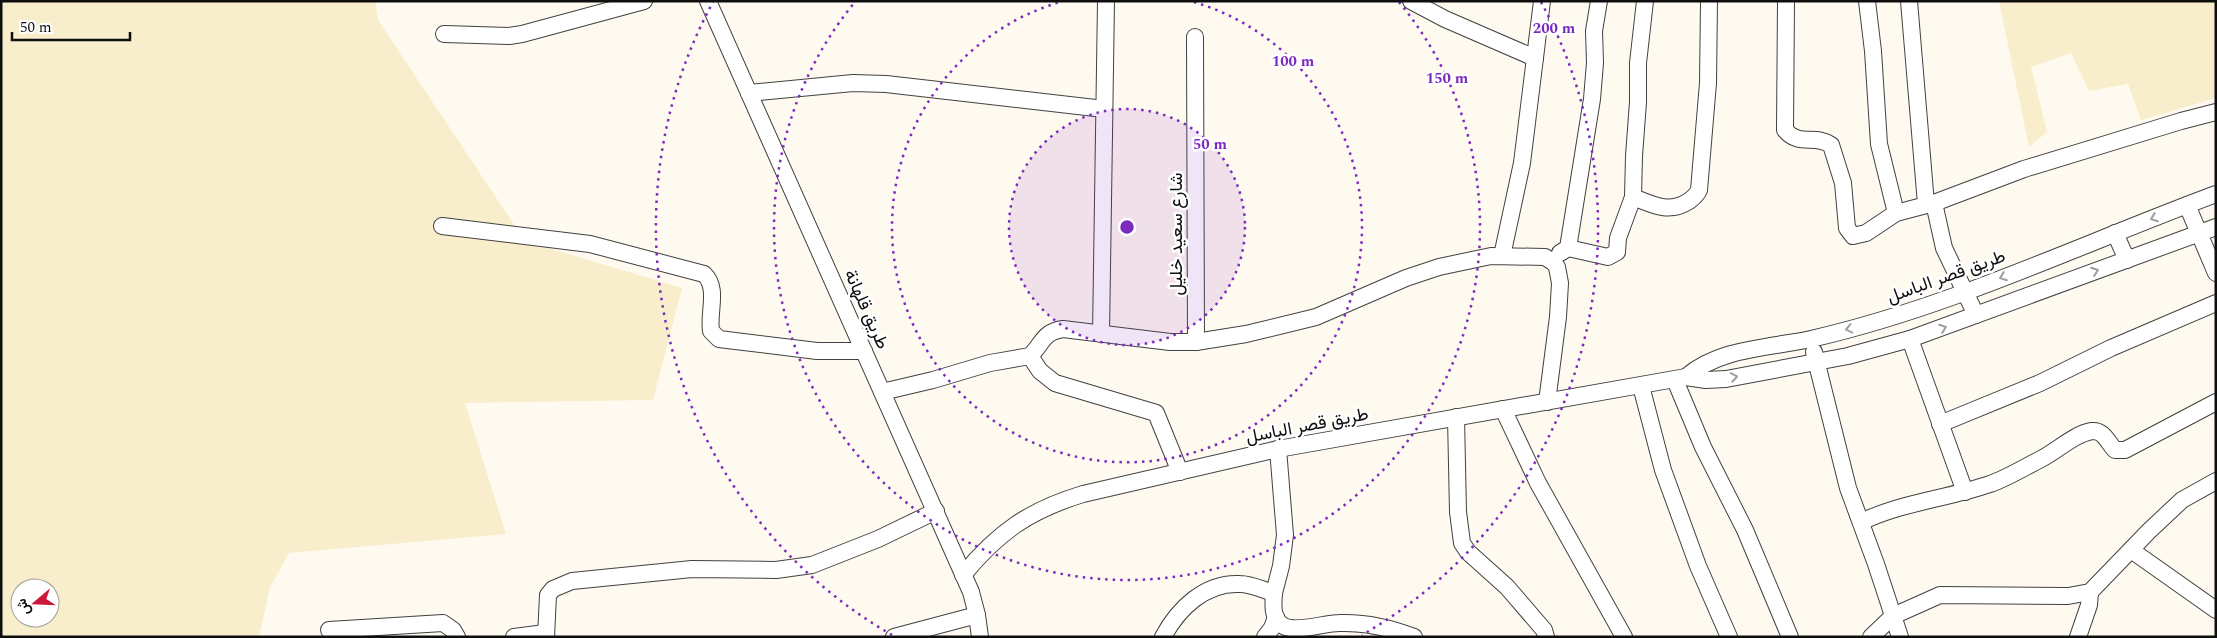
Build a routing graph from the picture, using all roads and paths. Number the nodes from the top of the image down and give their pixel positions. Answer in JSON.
{"nodes":[{"id":1,"x":644,"y":1,"type":"edge"},
{"id":2,"x":708,"y":1,"type":"edge"},
{"id":3,"x":1106,"y":1,"type":"edge"},
{"id":4,"x":1411,"y":1,"type":"edge"},
{"id":5,"x":1542,"y":1,"type":"edge"},
{"id":6,"x":1599,"y":1,"type":"edge"},
{"id":7,"x":1645,"y":1,"type":"edge"},
{"id":8,"x":1709,"y":1,"type":"edge"},
{"id":9,"x":1786,"y":1,"type":"edge"},
{"id":10,"x":1867,"y":1,"type":"edge"},
{"id":11,"x":1908,"y":1,"type":"edge"},
{"id":12,"x":444,"y":34,"type":"dead end"},
{"id":13,"x":1195,"y":37,"type":"dead end"},
{"id":14,"x":1535,"y":58,"type":"junction"},
{"id":15,"x":749,"y":94,"type":"junction"},
{"id":16,"x":1104,"y":109,"type":"junction"},
{"id":17,"x":2216,"y":112,"type":"edge"},
{"id":18,"x":2216,"y":194,"type":"edge"},
{"id":19,"x":1633,"y":197,"type":"junction"},
{"id":20,"x":1930,"y":203,"type":"junction"},
{"id":21,"x":2187,"y":205,"type":"junction"},
{"id":22,"x":1896,"y":213,"type":"junction"},
{"id":23,"x":442,"y":226,"type":"dead end"},
{"id":24,"x":2216,"y":227,"type":"edge"},
{"id":25,"x":2115,"y":233,"type":"junction"},
{"id":26,"x":2198,"y":234,"type":"junction"},
{"id":27,"x":1568,"y":248,"type":"junction"},
{"id":28,"x":1502,"y":256,"type":"junction"},
{"id":29,"x":1550,"y":259,"type":"junction"},
{"id":30,"x":2127,"y":260,"type":"junction"},
{"id":31,"x":2216,"y":273,"type":"edge"},
{"id":32,"x":1965,"y":292,"type":"junction"},
{"id":33,"x":2216,"y":303,"type":"edge"},
{"id":34,"x":1976,"y":315,"type":"junction"},
{"id":35,"x":1101,"y":334,"type":"junction"},
{"id":36,"x":1811,"y":339,"type":"junction"},
{"id":37,"x":1910,"y":339,"type":"junction"},
{"id":38,"x":1196,"y":342,"type":"junction"},
{"id":39,"x":864,"y":351,"type":"junction"},
{"id":40,"x":1030,"y":356,"type":"junction"},
{"id":41,"x":1816,"y":362,"type":"junction"},
{"id":42,"x":1680,"y":378,"type":"junction"},
{"id":43,"x":1640,"y":386,"type":"junction"},
{"id":44,"x":882,"y":392,"type":"junction"},
{"id":45,"x":1547,"y":402,"type":"junction"},
{"id":46,"x":2216,"y":402,"type":"edge"},
{"id":47,"x":1503,"y":409,"type":"junction"},
{"id":48,"x":1456,"y":417,"type":"junction"},
{"id":49,"x":1940,"y":424,"type":"junction"},
{"id":50,"x":1278,"y":449,"type":"junction"},
{"id":51,"x":1180,"y":472,"type":"junction"},
{"id":52,"x":2216,"y":481,"type":"edge"},
{"id":53,"x":1965,"y":492,"type":"junction"},
{"id":54,"x":936,"y":511,"type":"junction"},
{"id":55,"x":1861,"y":522,"type":"junction"},
{"id":56,"x":2131,"y":550,"type":"junction"},
{"id":57,"x":963,"y":575,"type":"junction"},
{"id":58,"x":2090,"y":592,"type":"junction"},
{"id":59,"x":1274,"y":594,"type":"junction"},
{"id":60,"x":2216,"y":610,"type":"edge"},
{"id":61,"x":977,"y":615,"type":"junction"},
{"id":62,"x":1893,"y":616,"type":"junction"},
{"id":63,"x":1276,"y":617,"type":"junction"},
{"id":64,"x":328,"y":630,"type":"dead end"},
{"id":65,"x":545,"y":635,"type":"edge"},
{"id":66,"x":457,"y":637,"type":"edge"},
{"id":67,"x":514,"y":637,"type":"edge"},
{"id":68,"x":894,"y":637,"type":"edge"},
{"id":69,"x":980,"y":637,"type":"edge"},
{"id":70,"x":1163,"y":637,"type":"edge"},
{"id":71,"x":1266,"y":637,"type":"edge"},
{"id":72,"x":1414,"y":637,"type":"edge"},
{"id":73,"x":1546,"y":637,"type":"edge"},
{"id":74,"x":1624,"y":637,"type":"edge"},
{"id":75,"x":1729,"y":637,"type":"edge"},
{"id":76,"x":1790,"y":637,"type":"edge"},
{"id":77,"x":1871,"y":637,"type":"edge"},
{"id":78,"x":1900,"y":637,"type":"edge"},
{"id":79,"x":2078,"y":637,"type":"edge"}],
"edges":[{"from":1,"to":12,"type":"street"},
{"from":2,"to":15,"type":"street","name":"طريق قلهانة"},
{"from":3,"to":16,"type":"street"},
{"from":4,"to":14,"type":"street"},
{"from":5,"to":14,"type":"street"},
{"from":6,"to":27,"type":"street"},
{"from":7,"to":19,"type":"street"},
{"from":8,"to":19,"type":"street"},
{"from":9,"to":22,"type":"street"},
{"from":10,"to":22,"type":"street"},
{"from":11,"to":20,"type":"street"},
{"from":13,"to":38,"type":"street","name":"شارع سعيد خليل"},
{"from":14,"to":28,"type":"street"},
{"from":15,"to":16,"type":"street"},
{"from":15,"to":39,"type":"street","name":"طريق قلهانة"},
{"from":16,"to":35,"type":"street"},
{"from":17,"to":20,"type":"street"},
{"from":18,"to":21,"type":"street","name":"طريق قصر الباسل"},
{"from":19,"to":27,"type":"street"},
{"from":20,"to":22,"type":"street"},
{"from":20,"to":32,"type":"street"},
{"from":21,"to":25,"type":"street","name":"طريق قصر الباسل","one_way":true},
{"from":21,"to":26,"type":"street"},
{"from":23,"to":39,"type":"street"},
{"from":24,"to":26,"type":"street","name":"طريق قصر الباسل"},
{"from":25,"to":30,"type":"street"},
{"from":25,"to":32,"type":"street","name":"طريق قصر الباسل","one_way":true},
{"from":26,"to":30,"type":"street","name":"طريق قصر الباسل"},
{"from":26,"to":31,"type":"street"},
{"from":27,"to":29,"type":"street"},
{"from":28,"to":29,"type":"street"},
{"from":28,"to":38,"type":"street"},
{"from":29,"to":45,"type":"street"},
{"from":34,"to":30,"type":"street","name":"طريق قصر الباسل","one_way":true},
{"from":32,"to":34,"type":"street"},
{"from":32,"to":36,"type":"street","name":"طريق قصر الباسل","one_way":true},
{"from":33,"to":49,"type":"street"},
{"from":37,"to":34,"type":"street","name":"طريق قصر الباسل","one_way":true},
{"from":35,"to":38,"type":"street"},
{"from":35,"to":40,"type":"street"},
{"from":36,"to":41,"type":"street"},
{"from":36,"to":42,"type":"street","name":"طريق قصر الباسل"},
{"from":37,"to":41,"type":"street","name":"طريق قصر الباسل"},
{"from":37,"to":49,"type":"street"},
{"from":39,"to":44,"type":"street","name":"طريق قلهانة"},
{"from":40,"to":44,"type":"street"},
{"from":40,"to":51,"type":"street"},
{"from":42,"to":41,"type":"street","name":"طريق قصر الباسل","one_way":true},
{"from":41,"to":55,"type":"street"},
{"from":42,"to":43,"type":"street","name":"طريق قصر الباسل"},
{"from":42,"to":76,"type":"street"},
{"from":43,"to":45,"type":"street","name":"طريق قصر الباسل"},
{"from":43,"to":75,"type":"street"},
{"from":44,"to":54,"type":"street","name":"طريق قلهانة"},
{"from":45,"to":47,"type":"street","name":"طريق قصر الباسل"},
{"from":46,"to":53,"type":"street"},
{"from":47,"to":48,"type":"street","name":"طريق قصر الباسل"},
{"from":47,"to":74,"type":"street"},
{"from":48,"to":50,"type":"street","name":"طريق قصر الباسل"},
{"from":48,"to":73,"type":"street"},
{"from":49,"to":53,"type":"street"},
{"from":50,"to":51,"type":"street","name":"طريق قصر الباسل"},
{"from":50,"to":59,"type":"street"},
{"from":51,"to":57,"type":"street","name":"طريق قصر الباسل"},
{"from":52,"to":56,"type":"street"},
{"from":53,"to":55,"type":"street"},
{"from":54,"to":57,"type":"street","name":"طريق قلهانة"},
{"from":54,"to":65,"type":"street"},
{"from":55,"to":62,"type":"street"},
{"from":56,"to":58,"type":"street"},
{"from":56,"to":60,"type":"street"},
{"from":57,"to":61,"type":"street","name":"طريق قلهانة"},
{"from":58,"to":62,"type":"street"},
{"from":58,"to":79,"type":"street"},
{"from":59,"to":63,"type":"street"},
{"from":59,"to":70,"type":"street"},
{"from":61,"to":68,"type":"street"},
{"from":61,"to":69,"type":"street","name":"طريق قلهانة"},
{"from":62,"to":77,"type":"street"},
{"from":62,"to":78,"type":"street"},
{"from":63,"to":71,"type":"street"},
{"from":63,"to":72,"type":"street"},
{"from":64,"to":66,"type":"street"},
{"from":65,"to":67,"type":"street"}]}
